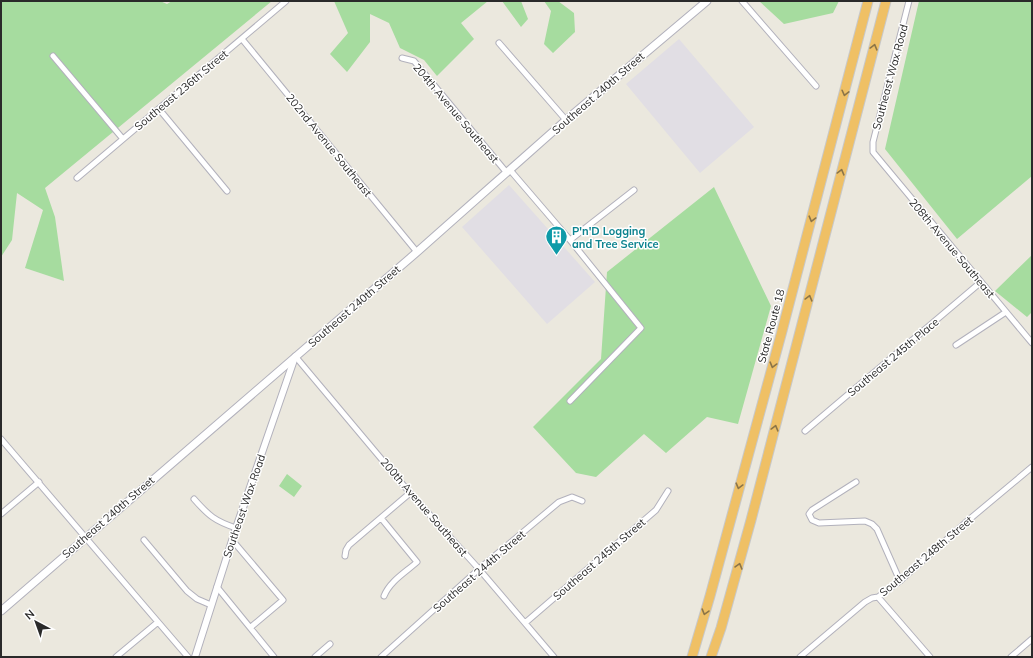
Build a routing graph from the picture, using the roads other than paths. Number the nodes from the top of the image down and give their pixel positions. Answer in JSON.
{"nodes":[{"id":1,"x":286,"y":1,"type":"edge"},
{"id":2,"x":707,"y":1,"type":"edge"},
{"id":3,"x":742,"y":1,"type":"edge"},
{"id":4,"x":868,"y":1,"type":"edge"},
{"id":5,"x":886,"y":1,"type":"edge"},
{"id":6,"x":910,"y":1,"type":"edge"},
{"id":7,"x":242,"y":39,"type":"junction"},
{"id":8,"x":498,"y":42,"type":"dead end"},
{"id":9,"x":53,"y":56,"type":"dead end"},
{"id":10,"x":402,"y":58,"type":"dead end"},
{"id":11,"x":816,"y":86,"type":"dead end"},
{"id":12,"x":159,"y":109,"type":"junction"},
{"id":13,"x":566,"y":120,"type":"junction"},
{"id":14,"x":123,"y":139,"type":"junction"},
{"id":15,"x":873,"y":152,"type":"joint"},
{"id":16,"x":508,"y":171,"type":"junction"},
{"id":17,"x":77,"y":178,"type":"dead end"},
{"id":18,"x":634,"y":190,"type":"dead end"},
{"id":19,"x":227,"y":191,"type":"dead end"},
{"id":20,"x":570,"y":240,"type":"junction"},
{"id":21,"x":417,"y":252,"type":"junction"},
{"id":22,"x":981,"y":282,"type":"junction"},
{"id":23,"x":1006,"y":312,"type":"junction"},
{"id":24,"x":1032,"y":343,"type":"edge"},
{"id":25,"x":956,"y":345,"type":"dead end"},
{"id":26,"x":296,"y":356,"type":"junction"},
{"id":27,"x":570,"y":401,"type":"dead end"},
{"id":28,"x":805,"y":431,"type":"dead end"},
{"id":29,"x":1,"y":439,"type":"edge"},
{"id":30,"x":1032,"y":467,"type":"edge"},
{"id":31,"x":39,"y":482,"type":"junction"},
{"id":32,"x":856,"y":482,"type":"dead end"},
{"id":33,"x":668,"y":491,"type":"dead end"},
{"id":34,"x":410,"y":493,"type":"junction"},
{"id":35,"x":194,"y":499,"type":"dead end"},
{"id":36,"x":582,"y":501,"type":"dead end"},
{"id":37,"x":1,"y":514,"type":"edge"},
{"id":38,"x":381,"y":518,"type":"junction"},
{"id":39,"x":236,"y":528,"type":"junction"},
{"id":40,"x":85,"y":537,"type":"junction"},
{"id":41,"x":144,"y":540,"type":"dead end"},
{"id":42,"x":233,"y":541,"type":"junction"},
{"id":43,"x":345,"y":556,"type":"dead end"},
{"id":44,"x":479,"y":569,"type":"junction"},
{"id":45,"x":900,"y":581,"type":"junction"},
{"id":46,"x":217,"y":587,"type":"junction"},
{"id":47,"x":384,"y":596,"type":"dead end"},
{"id":48,"x":878,"y":597,"type":"junction"},
{"id":49,"x":211,"y":605,"type":"junction"},
{"id":50,"x":1,"y":611,"type":"edge"},
{"id":51,"x":158,"y":622,"type":"junction"},
{"id":52,"x":525,"y":623,"type":"junction"},
{"id":53,"x":251,"y":627,"type":"junction"},
{"id":54,"x":1032,"y":639,"type":"edge"},
{"id":55,"x":330,"y":644,"type":"dead end"},
{"id":56,"x":116,"y":657,"type":"edge"},
{"id":57,"x":188,"y":657,"type":"edge"},
{"id":58,"x":195,"y":657,"type":"edge"},
{"id":59,"x":274,"y":657,"type":"edge"},
{"id":60,"x":315,"y":657,"type":"edge"},
{"id":61,"x":381,"y":657,"type":"edge"},
{"id":62,"x":554,"y":657,"type":"edge"},
{"id":63,"x":692,"y":657,"type":"edge"},
{"id":64,"x":711,"y":657,"type":"edge"},
{"id":65,"x":800,"y":657,"type":"edge"},
{"id":66,"x":930,"y":657,"type":"edge"},
{"id":67,"x":1011,"y":657,"type":"edge"}],
"edges":[{"from":1,"to":7,"type":"street","name":"Southeast 236th Street"},
{"from":2,"to":13,"type":"main road","name":"Southeast 240th Street"},
{"from":3,"to":11,"type":"street"},
{"from":4,"to":63,"type":"highway","name":"State Route 18","one_way":true},
{"from":64,"to":5,"type":"highway","one_way":true},
{"from":6,"to":15,"type":"street","name":"Southeast Wax Road"},
{"from":7,"to":12,"type":"street","name":"Southeast 236th Street"},
{"from":7,"to":21,"type":"street","name":"202nd Avenue Southeast"},
{"from":8,"to":13,"type":"street"},
{"from":9,"to":14,"type":"street"},
{"from":10,"to":16,"type":"street","name":"204th Avenue Southeast"},
{"from":12,"to":14,"type":"street","name":"Southeast 236th Street"},
{"from":12,"to":19,"type":"street"},
{"from":13,"to":16,"type":"main road","name":"Southeast 240th Street"},
{"from":14,"to":17,"type":"street","name":"Southeast 236th Street"},
{"from":15,"to":22,"type":"street","name":"208th Avenue Southeast"},
{"from":16,"to":20,"type":"street","name":"204th Avenue Southeast"},
{"from":16,"to":21,"type":"main road","name":"Southeast 240th Street"},
{"from":18,"to":20,"type":"street"},
{"from":20,"to":27,"type":"street","name":"204th Avenue Southeast"},
{"from":21,"to":26,"type":"main road","name":"Southeast 240th Street"},
{"from":22,"to":23,"type":"street","name":"208th Avenue Southeast"},
{"from":22,"to":28,"type":"street","name":"Southeast 245th Place"},
{"from":23,"to":24,"type":"street","name":"208th Avenue Southeast"},
{"from":23,"to":25,"type":"street"},
{"from":26,"to":34,"type":"street","name":"200th Avenue Southeast"},
{"from":26,"to":39,"type":"street","name":"Southeast Wax Road"},
{"from":26,"to":40,"type":"main road","name":"Southeast 240th Street"},
{"from":29,"to":31,"type":"street"},
{"from":30,"to":45,"type":"street","name":"Southeast 248th Street"},
{"from":31,"to":37,"type":"street"},
{"from":31,"to":40,"type":"street"},
{"from":32,"to":45,"type":"street"},
{"from":33,"to":52,"type":"street","name":"Southeast 245th Street"},
{"from":34,"to":38,"type":"street"},
{"from":34,"to":44,"type":"street","name":"200th Avenue Southeast"},
{"from":35,"to":39,"type":"street"},
{"from":36,"to":44,"type":"street","name":"Southeast 244th Street"},
{"from":38,"to":43,"type":"street"},
{"from":38,"to":47,"type":"street"},
{"from":39,"to":42,"type":"street","name":"Southeast Wax Road"},
{"from":40,"to":50,"type":"main road","name":"Southeast 240th Street"},
{"from":40,"to":51,"type":"street"},
{"from":41,"to":49,"type":"street"},
{"from":42,"to":46,"type":"street","name":"Southeast Wax Road"},
{"from":42,"to":53,"type":"street"},
{"from":44,"to":52,"type":"street","name":"200th Avenue Southeast"},
{"from":44,"to":61,"type":"street","name":"Southeast 244th Street"},
{"from":45,"to":48,"type":"street","name":"Southeast 248th Street"},
{"from":46,"to":49,"type":"street","name":"Southeast Wax Road"},
{"from":46,"to":53,"type":"street"},
{"from":48,"to":65,"type":"street","name":"Southeast 248th Street"},
{"from":48,"to":66,"type":"street"},
{"from":49,"to":58,"type":"street","name":"Southeast Wax Road"},
{"from":51,"to":56,"type":"street"},
{"from":51,"to":57,"type":"street"},
{"from":52,"to":62,"type":"street","name":"200th Avenue Southeast"},
{"from":53,"to":59,"type":"street"},
{"from":54,"to":67,"type":"street"},
{"from":55,"to":60,"type":"street"}]}
